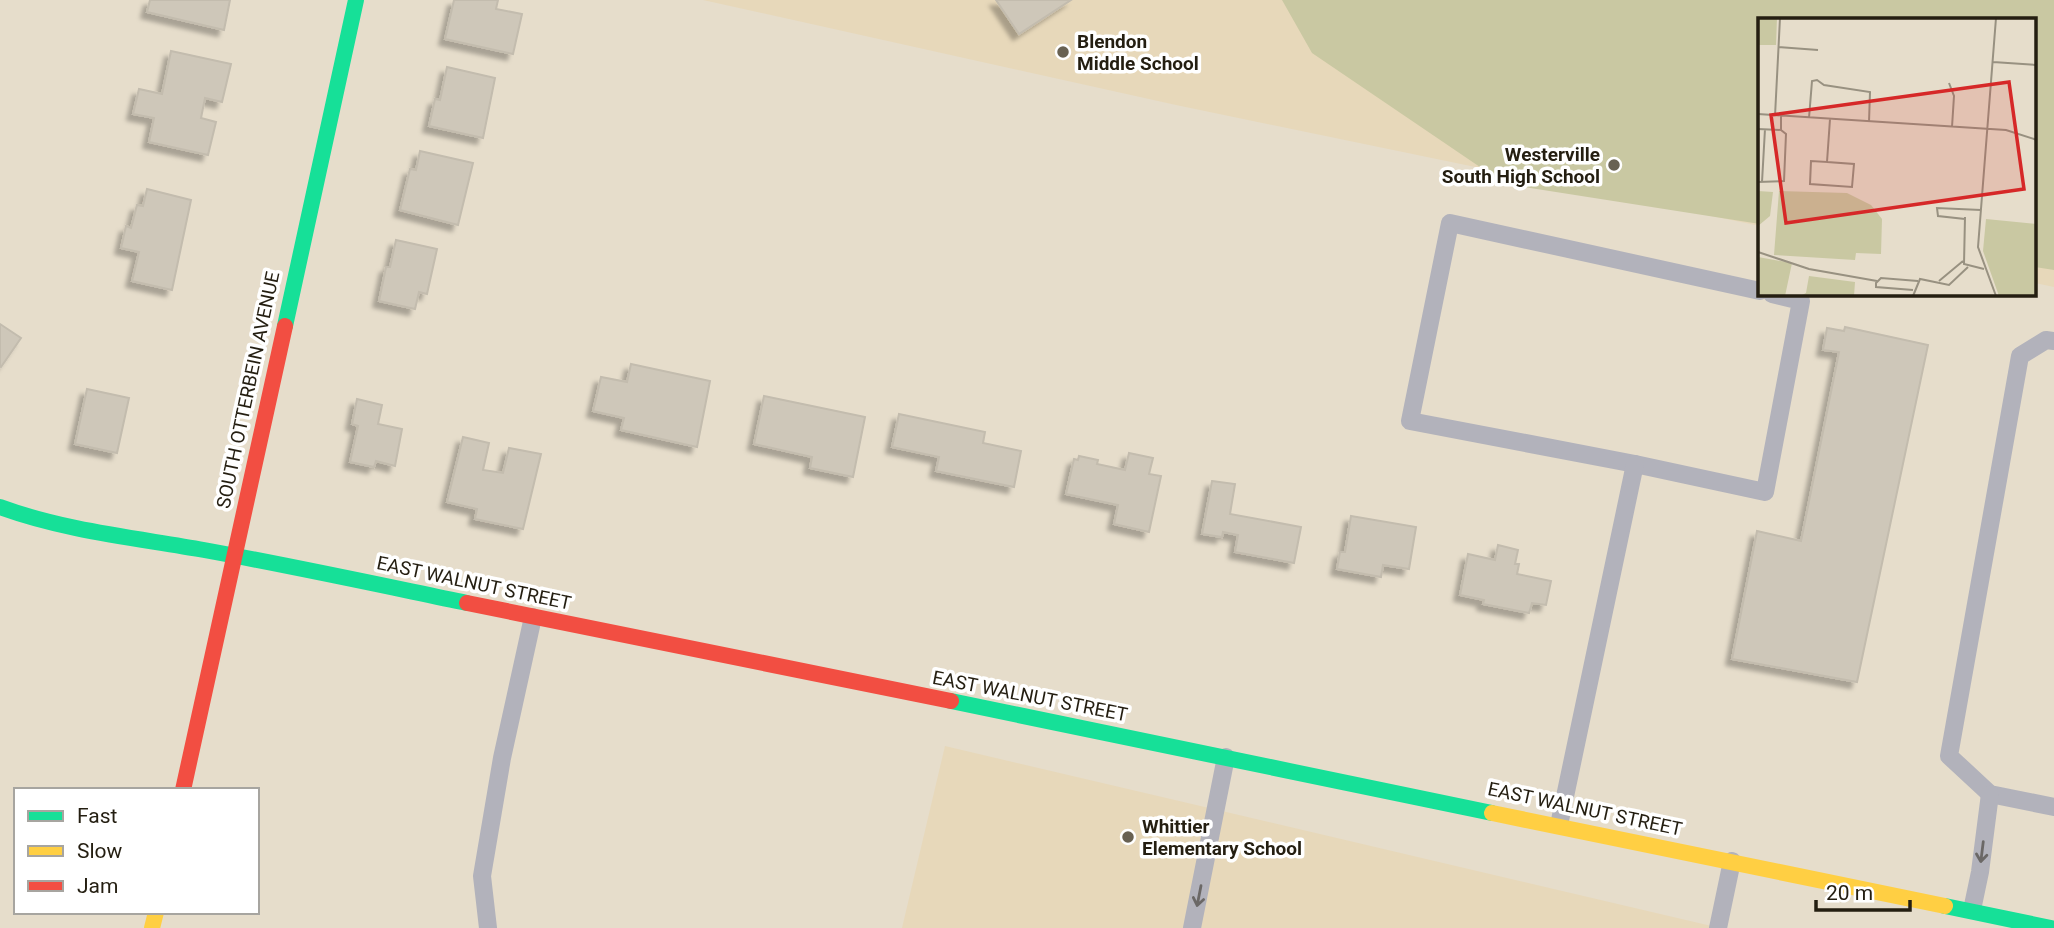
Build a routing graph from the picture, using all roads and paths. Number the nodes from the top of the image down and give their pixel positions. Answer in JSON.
{"nodes":[{"id":1,"x":356,"y":0,"type":"edge"},
{"id":2,"x":1758,"y":292,"type":"edge"},
{"id":3,"x":1782,"y":296,"type":"edge"},
{"id":4,"x":2054,"y":341,"type":"edge"},
{"id":5,"x":1635,"y":464,"type":"junction"},
{"id":6,"x":0,"y":507,"type":"edge"},
{"id":7,"x":235,"y":556,"type":"junction"},
{"id":8,"x":533,"y":617,"type":"junction"},
{"id":9,"x":1226,"y":757,"type":"junction"},
{"id":10,"x":183,"y":788,"type":"edge"},
{"id":11,"x":1990,"y":794,"type":"junction"},
{"id":12,"x":2054,"y":807,"type":"edge"},
{"id":13,"x":1559,"y":825,"type":"junction"},
{"id":14,"x":1732,"y":861,"type":"junction"},
{"id":15,"x":1972,"y":910,"type":"junction"},
{"id":16,"x":488,"y":928,"type":"edge"},
{"id":17,"x":1192,"y":928,"type":"edge"},
{"id":18,"x":1718,"y":928,"type":"edge"},
{"id":19,"x":2051,"y":928,"type":"edge"}],
"edges":[{"from":1,"to":7,"type":"main road","name":"SOUTH OTTERBEIN AVENUE"},
{"from":2,"to":5,"type":"lane"},
{"from":3,"to":5,"type":"lane"},
{"from":4,"to":11,"type":"lane"},
{"from":5,"to":13,"type":"lane"},
{"from":6,"to":7,"type":"main road","name":"EAST WALNUT STREET"},
{"from":7,"to":8,"type":"main road","name":"EAST WALNUT STREET"},
{"from":7,"to":10,"type":"main road","name":"SOUTH OTTERBEIN AVENUE"},
{"from":8,"to":9,"type":"main road","name":"EAST WALNUT STREET"},
{"from":8,"to":16,"type":"lane"},
{"from":9,"to":13,"type":"main road","name":"EAST WALNUT STREET"},
{"from":9,"to":17,"type":"lane","one_way":true},
{"from":11,"to":12,"type":"lane"},
{"from":11,"to":15,"type":"lane","one_way":true},
{"from":13,"to":14,"type":"main road","name":"EAST WALNUT STREET"},
{"from":14,"to":15,"type":"main road","name":"EAST WALNUT STREET"},
{"from":14,"to":18,"type":"lane"},
{"from":15,"to":19,"type":"main road","name":"EAST WALNUT STREET"}]}
